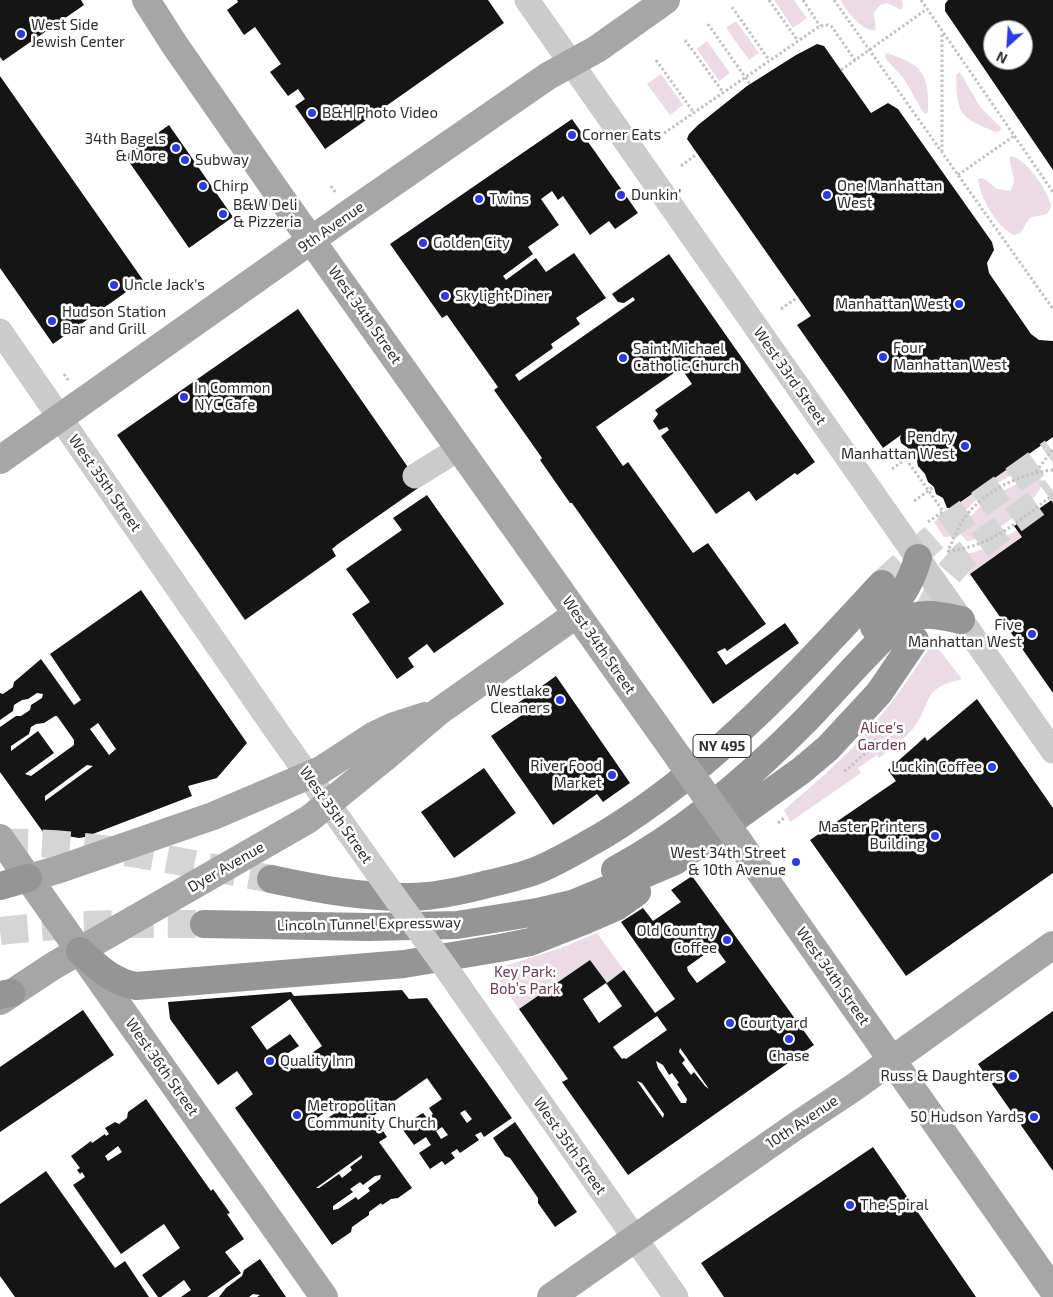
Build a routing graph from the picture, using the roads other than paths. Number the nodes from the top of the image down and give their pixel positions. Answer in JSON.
{"nodes":[{"id":1,"x":146,"y":0,"type":"edge"},
{"id":2,"x":526,"y":0,"type":"edge"},
{"id":3,"x":666,"y":0,"type":"edge"},
{"id":4,"x":571,"y":63,"type":"junction"},
{"id":5,"x":312,"y":240,"type":"junction"},
{"id":6,"x":0,"y":331,"type":"edge"},
{"id":7,"x":61,"y":419,"type":"junction"},
{"id":8,"x":460,"y":448,"type":"junction"},
{"id":9,"x":0,"y":460,"type":"edge"},
{"id":10,"x":415,"y":476,"type":"dead end"},
{"id":11,"x":918,"y":558,"type":"junction"},
{"id":12,"x":882,"y":584,"type":"tunnel mouth"},
{"id":13,"x":577,"y":614,"type":"junction"},
{"id":14,"x":961,"y":620,"type":"junction"},
{"id":15,"x":915,"y":640,"type":"dead end"},
{"id":16,"x":438,"y":712,"type":"junction"},
{"id":17,"x":1053,"y":751,"type":"edge"},
{"id":18,"x":309,"y":775,"type":"junction"},
{"id":19,"x":329,"y":804,"type":"junction"},
{"id":20,"x":0,"y":838,"type":"edge"},
{"id":21,"x":675,"y":861,"type":"junction"},
{"id":22,"x":534,"y":871,"type":"junction"},
{"id":23,"x":28,"y":878,"type":"junction"},
{"id":24,"x":271,"y":879,"type":"tunnel mouth"},
{"id":25,"x":0,"y":886,"type":"edge"},
{"id":26,"x":537,"y":912,"type":"junction"},
{"id":27,"x":204,"y":924,"type":"tunnel mouth"},
{"id":28,"x":1053,"y":945,"type":"edge"},
{"id":29,"x":80,"y":951,"type":"junction"},
{"id":30,"x":4,"y":997,"type":"edge"},
{"id":31,"x":891,"y":1060,"type":"junction"},
{"id":32,"x":635,"y":1238,"type":"junction"},
{"id":33,"x":1053,"y":1290,"type":"edge"},
{"id":34,"x":324,"y":1297,"type":"edge"},
{"id":35,"x":551,"y":1297,"type":"edge"},
{"id":36,"x":676,"y":1297,"type":"edge"}],
"edges":[{"from":1,"to":5,"type":"main road","name":"West 34th Street"},
{"from":2,"to":4,"type":"street","name":"West 33rd Street"},
{"from":3,"to":4,"type":"main road","name":"9th Avenue"},
{"from":4,"to":5,"type":"main road","name":"9th Avenue"},
{"from":4,"to":11,"type":"street","name":"West 33rd Street"},
{"from":5,"to":7,"type":"main road","name":"9th Avenue"},
{"from":5,"to":8,"type":"main road","name":"West 34th Street"},
{"from":6,"to":7,"type":"street","name":"West 35th Street"},
{"from":7,"to":9,"type":"main road","name":"9th Avenue"},
{"from":7,"to":18,"type":"street","name":"West 35th Street"},
{"from":8,"to":10,"type":"street"},
{"from":8,"to":13,"type":"main road","name":"West 34th Street"},
{"from":11,"to":14,"type":"street","name":"West 33rd Street"},
{"from":11,"to":22,"type":"highway"},
{"from":12,"to":22,"type":"highway","name":"Lincoln Tunnel Expressway","number":"NY 495"},
{"from":13,"to":16,"type":"main road","name":"Dyer Avenue"},
{"from":13,"to":31,"type":"main road","name":"West 34th Street","bridge":true},
{"from":14,"to":17,"type":"street","name":"West 33rd Street"},
{"from":14,"to":26,"type":"highway"},
{"from":15,"to":21,"type":"highway","name":"Lincoln Tunnel Expressway"},
{"from":16,"to":18,"type":"main road","name":"Dyer Avenue"},
{"from":16,"to":19,"type":"main road","name":"Dyer Avenue"},
{"from":18,"to":19,"type":"street","name":"West 35th Street"},
{"from":18,"to":23,"type":"main road","name":"Dyer Avenue"},
{"from":19,"to":29,"type":"main road","name":"Dyer Avenue"},
{"from":19,"to":32,"type":"street","name":"West 35th Street","bridge":true},
{"from":20,"to":23,"type":"main road","name":"West 36th Street"},
{"from":21,"to":26,"type":"highway","name":"Lincoln Tunnel Expressway"},
{"from":21,"to":29,"type":"highway"},
{"from":22,"to":24,"type":"highway","name":"Lincoln Tunnel Expressway","number":"NY 495"},
{"from":23,"to":25,"type":"highway"},
{"from":23,"to":29,"type":"main road","name":"West 36th Street"},
{"from":26,"to":27,"type":"highway","name":"Lincoln Tunnel Expressway"},
{"from":28,"to":31,"type":"main road","name":"10th Avenue"},
{"from":29,"to":30,"type":"main road","name":"Dyer Avenue"},
{"from":29,"to":34,"type":"main road","name":"West 36th Street"},
{"from":31,"to":32,"type":"main road","name":"10th Avenue"},
{"from":31,"to":33,"type":"main road","name":"West 34th Street"},
{"from":32,"to":35,"type":"main road","name":"10th Avenue"},
{"from":32,"to":36,"type":"street","name":"West 35th Street"}]}
